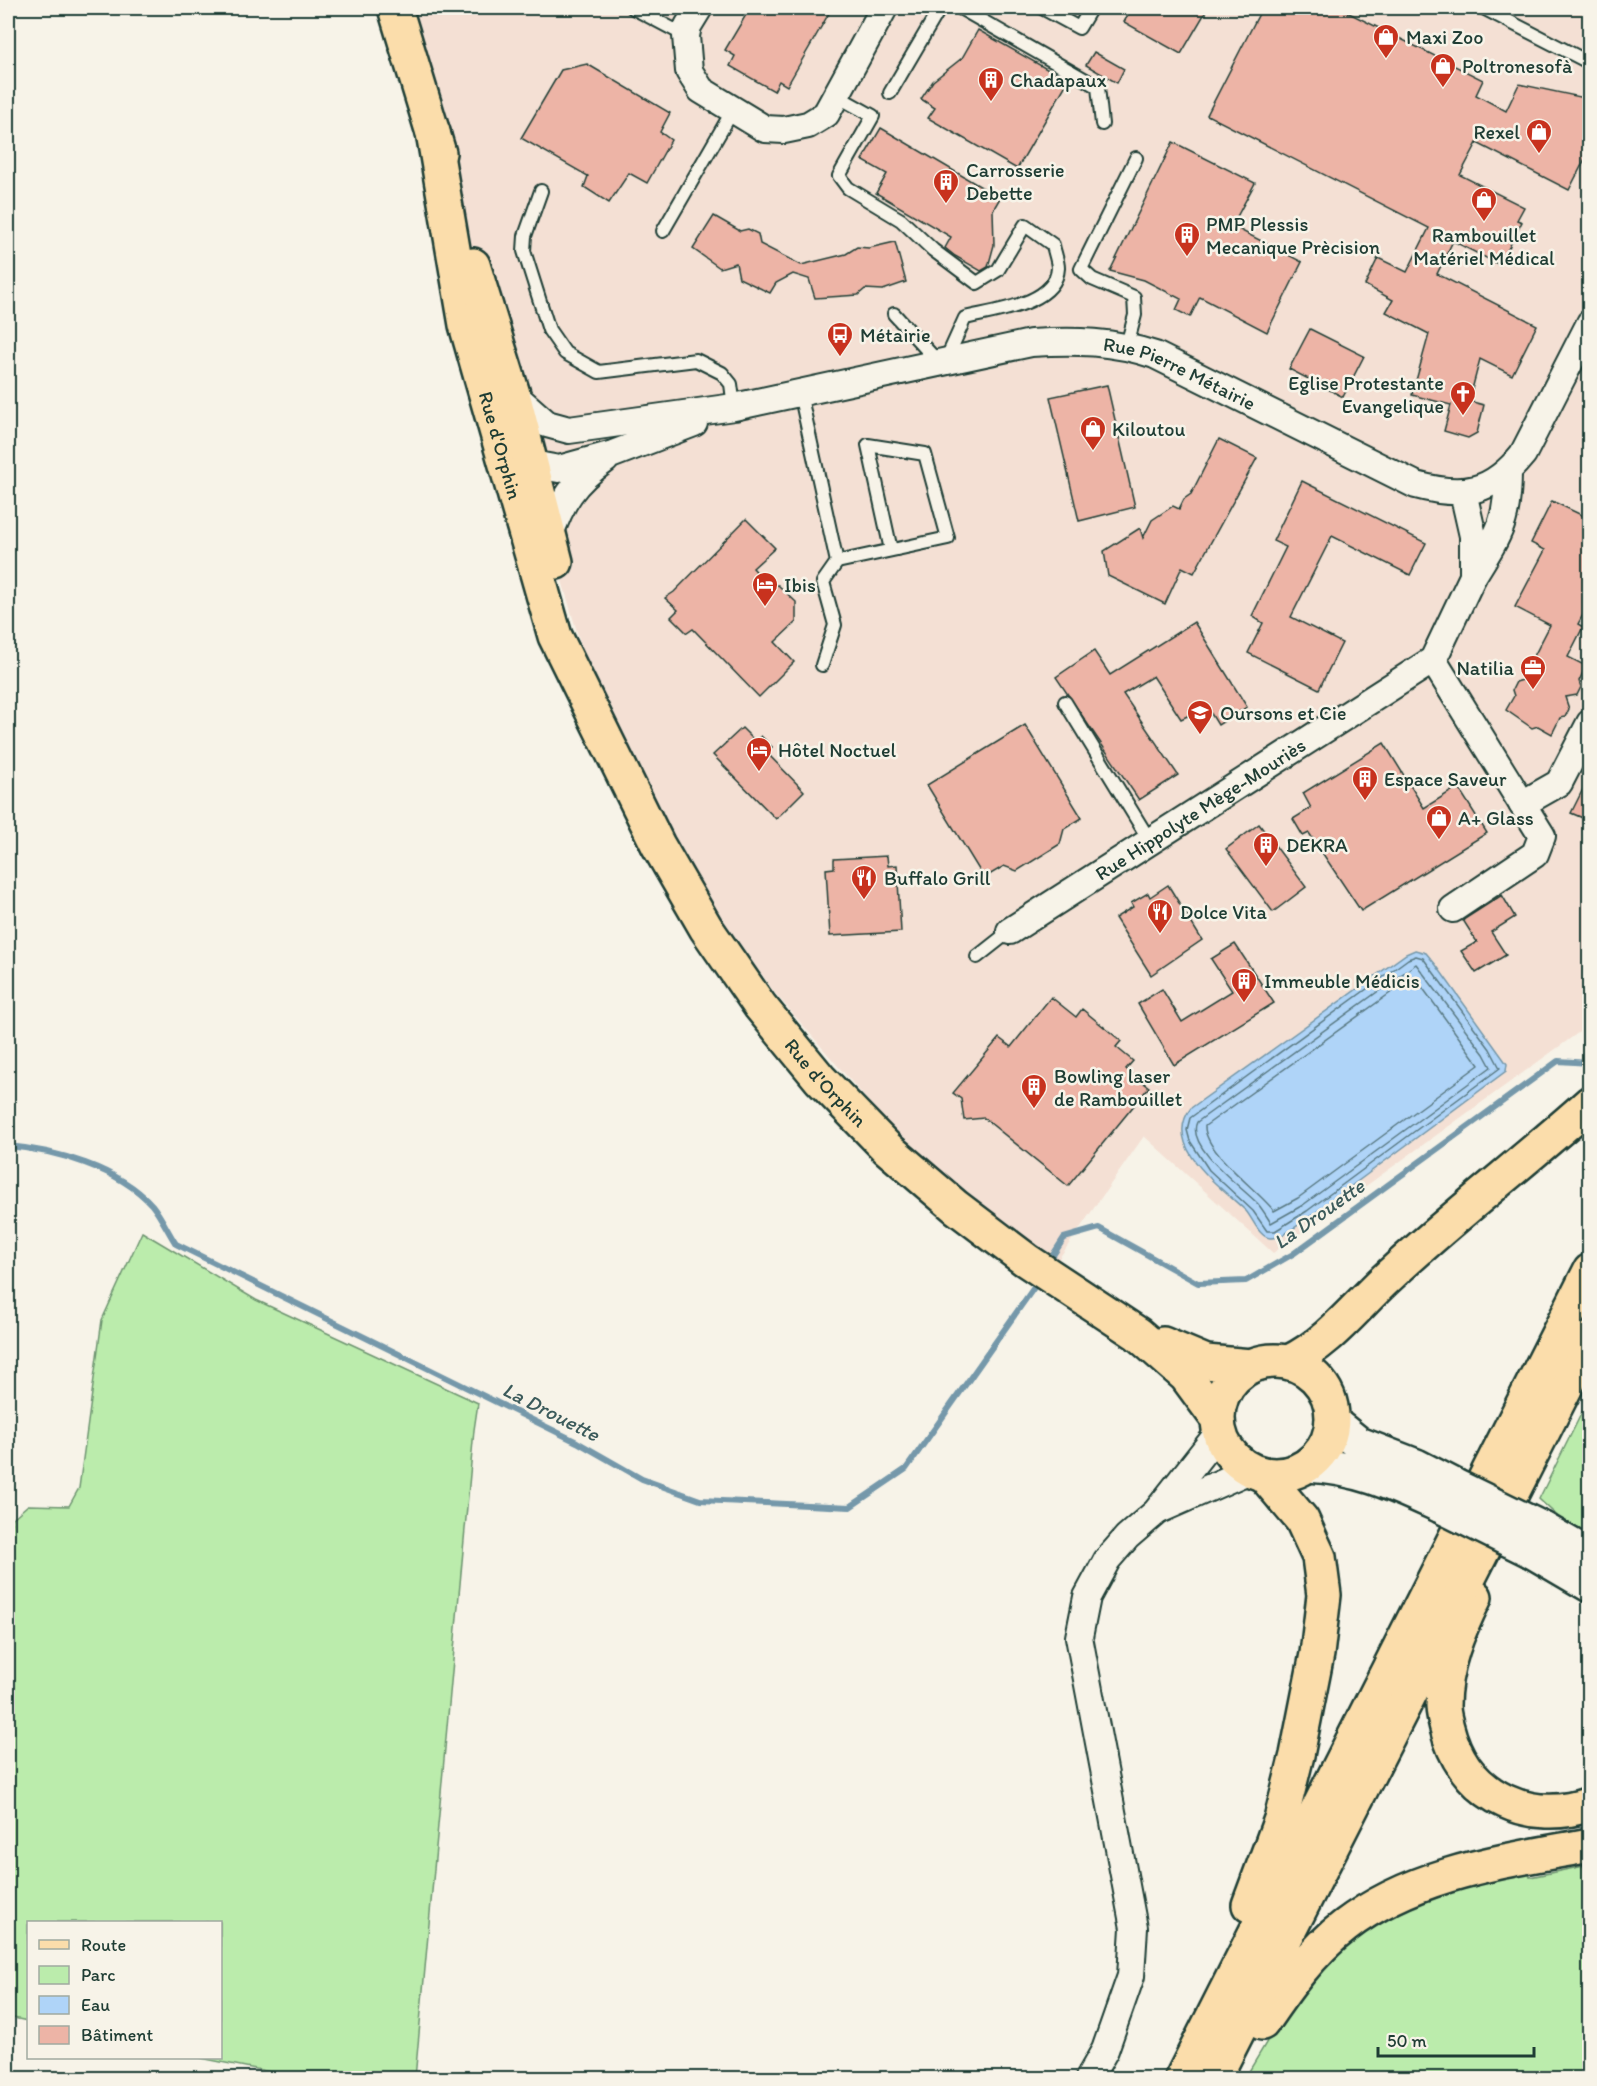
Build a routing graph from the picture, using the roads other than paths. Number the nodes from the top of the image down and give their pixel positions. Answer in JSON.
{"nodes":[{"id":1,"x":395,"y":8,"type":"edge"},
{"id":2,"x":633,"y":8,"type":"edge"},
{"id":3,"x":699,"y":8,"type":"edge"},
{"id":4,"x":884,"y":8,"type":"edge"},
{"id":5,"x":940,"y":8,"type":"edge"},
{"id":6,"x":960,"y":8,"type":"edge"},
{"id":7,"x":1042,"y":8,"type":"edge"},
{"id":8,"x":1091,"y":8,"type":"edge"},
{"id":9,"x":1483,"y":8,"type":"edge"},
{"id":10,"x":686,"y":36,"type":"junction"},
{"id":11,"x":1590,"y":63,"type":"edge"},
{"id":12,"x":890,"y":93,"type":"dead end"},
{"id":13,"x":837,"y":96,"type":"junction"},
{"id":14,"x":733,"y":110,"type":"junction"},
{"id":15,"x":1102,"y":124,"type":"dead end"},
{"id":16,"x":433,"y":132,"type":"junction"},
{"id":17,"x":1136,"y":158,"type":"dead end"},
{"id":18,"x":541,"y":191,"type":"dead end"},
{"id":19,"x":663,"y":231,"type":"dead end"},
{"id":20,"x":894,"y":314,"type":"dead end"},
{"id":21,"x":1590,"y":323,"type":"edge"},
{"id":22,"x":1127,"y":345,"type":"junction"},
{"id":23,"x":942,"y":362,"type":"junction"},
{"id":24,"x":800,"y":393,"type":"junction"},
{"id":25,"x":513,"y":394,"type":"junction"},
{"id":26,"x":734,"y":407,"type":"junction"},
{"id":27,"x":498,"y":438,"type":"junction"},
{"id":28,"x":613,"y":454,"type":"junction"},
{"id":29,"x":532,"y":464,"type":"junction"},
{"id":30,"x":1509,"y":472,"type":"junction"},
{"id":31,"x":1463,"y":492,"type":"junction"},
{"id":32,"x":549,"y":538,"type":"junction"},
{"id":33,"x":891,"y":550,"type":"junction"},
{"id":34,"x":837,"y":562,"type":"junction"},
{"id":35,"x":1473,"y":576,"type":"junction"},
{"id":36,"x":1433,"y":660,"type":"junction"},
{"id":37,"x":822,"y":665,"type":"dead end"},
{"id":38,"x":1065,"y":702,"type":"dead end"},
{"id":39,"x":1587,"y":734,"type":"edge"},
{"id":40,"x":610,"y":745,"type":"junction"},
{"id":41,"x":1522,"y":804,"type":"junction"},
{"id":42,"x":1150,"y":842,"type":"junction"},
{"id":43,"x":1453,"y":909,"type":"dead end"},
{"id":44,"x":1010,"y":931,"type":"joint"},
{"id":45,"x":977,"y":957,"type":"dead end"},
{"id":46,"x":1590,"y":1103,"type":"edge"},
{"id":47,"x":1590,"y":1271,"type":"edge"},
{"id":48,"x":1138,"y":1334,"type":"junction"},
{"id":49,"x":1590,"y":1339,"type":"edge"},
{"id":50,"x":1289,"y":1362,"type":"junction"},
{"id":51,"x":1251,"y":1365,"type":"junction"},
{"id":52,"x":1332,"y":1422,"type":"junction"},
{"id":53,"x":1218,"y":1425,"type":"junction"},
{"id":54,"x":1308,"y":1465,"type":"junction"},
{"id":55,"x":1257,"y":1472,"type":"junction"},
{"id":56,"x":1448,"y":1496,"type":"junction"},
{"id":57,"x":1509,"y":1499,"type":"junction"},
{"id":58,"x":1156,"y":1512,"type":"junction"},
{"id":59,"x":1537,"y":1540,"type":"junction"},
{"id":60,"x":1590,"y":1556,"type":"edge"},
{"id":61,"x":1590,"y":1585,"type":"edge"},
{"id":62,"x":1590,"y":1804,"type":"edge"},
{"id":63,"x":1590,"y":1845,"type":"edge"},
{"id":64,"x":1202,"y":2071,"type":"edge"},
{"id":65,"x":1089,"y":2079,"type":"edge"}],
"edges":[{"from":1,"to":16,"type":"main road","name":"Rue d'Orphin"},
{"from":2,"to":10,"type":"lane"},
{"from":3,"to":10,"type":"street"},
{"from":4,"to":13,"type":"street"},
{"from":5,"to":12,"type":"lane"},
{"from":6,"to":15,"type":"lane"},
{"from":7,"to":8,"type":"lane"},
{"from":9,"to":11,"type":"lane"},
{"from":10,"to":14,"type":"street"},
{"from":13,"to":14,"type":"street"},
{"from":13,"to":23,"type":"lane"},
{"from":14,"to":19,"type":"lane"},
{"from":16,"to":25,"type":"main road","name":"Rue d'Orphin"},
{"from":16,"to":27,"type":"main road","name":"Rue d'Orphin"},
{"from":17,"to":22,"type":"lane"},
{"from":18,"to":26,"type":"lane"},
{"from":20,"to":23,"type":"lane"},
{"from":21,"to":30,"type":"street","name":"Rue Pierre Métairie"},
{"from":22,"to":23,"type":"street","name":"Rue Pierre Métairie"},
{"from":22,"to":31,"type":"street","name":"Rue Pierre Métairie"},
{"from":23,"to":24,"type":"street","name":"Rue Pierre Métairie"},
{"from":24,"to":26,"type":"street","name":"Rue Pierre Métairie"},
{"from":24,"to":34,"type":"lane"},
{"from":25,"to":26,"type":"street","name":"Rue Pierre Métairie"},
{"from":25,"to":29,"type":"main road","name":"Rue d'Orphin"},
{"from":26,"to":28,"type":"street","name":"Rue Pierre Métairie"},
{"from":27,"to":29,"type":"street","name":"Rue Pierre Métairie"},
{"from":27,"to":40,"type":"main road","name":"Rue d'Orphin"},
{"from":28,"to":29,"type":"street","name":"Rue Pierre Métairie"},
{"from":28,"to":32,"type":"street","name":"Rue Pierre Métairie"},
{"from":29,"to":32,"type":"main road","name":"Rue d'Orphin"},
{"from":30,"to":31,"type":"street","name":"Rue Pierre Métairie"},
{"from":30,"to":35,"type":"street"},
{"from":31,"to":35,"type":"street"},
{"from":32,"to":40,"type":"main road","name":"Rue d'Orphin"},
{"from":33,"to":33,"type":"lane"},
{"from":33,"to":34,"type":"lane"},
{"from":34,"to":37,"type":"lane"},
{"from":35,"to":36,"type":"street"},
{"from":36,"to":41,"type":"street"},
{"from":36,"to":42,"type":"street","name":"Rue Hippolyte Mège-Mouriès"},
{"from":38,"to":42,"type":"lane"},
{"from":39,"to":41,"type":"street"},
{"from":40,"to":48,"type":"main road","name":"Rue d'Orphin"},
{"from":41,"to":43,"type":"street"},
{"from":42,"to":44,"type":"street","name":"Rue Hippolyte Mège-Mouriès"},
{"from":44,"to":45,"type":"lane"},
{"from":46,"to":50,"type":"main road"},
{"from":47,"to":64,"type":"main road"},
{"from":48,"to":51,"type":"main road","name":"Rue d'Orphin"},
{"from":48,"to":53,"type":"main road","name":"Rue d'Orphin"},
{"from":49,"to":57,"type":"main road"},
{"from":50,"to":51,"type":"main road"},
{"from":50,"to":52,"type":"main road"},
{"from":51,"to":53,"type":"main road"},
{"from":52,"to":54,"type":"main road"},
{"from":52,"to":56,"type":"main road"},
{"from":53,"to":55,"type":"main road"},
{"from":53,"to":58,"type":"street"},
{"from":54,"to":55,"type":"main road"},
{"from":54,"to":56,"type":"main road"},
{"from":55,"to":58,"type":"street"},
{"from":55,"to":64,"type":"main road"},
{"from":56,"to":59,"type":"main road","bridge":true},
{"from":57,"to":62,"type":"main road"},
{"from":57,"to":64,"type":"main road"},
{"from":58,"to":65,"type":"street"},
{"from":59,"to":60,"type":"main road"},
{"from":59,"to":61,"type":"main road"},
{"from":63,"to":64,"type":"main road"}]}
